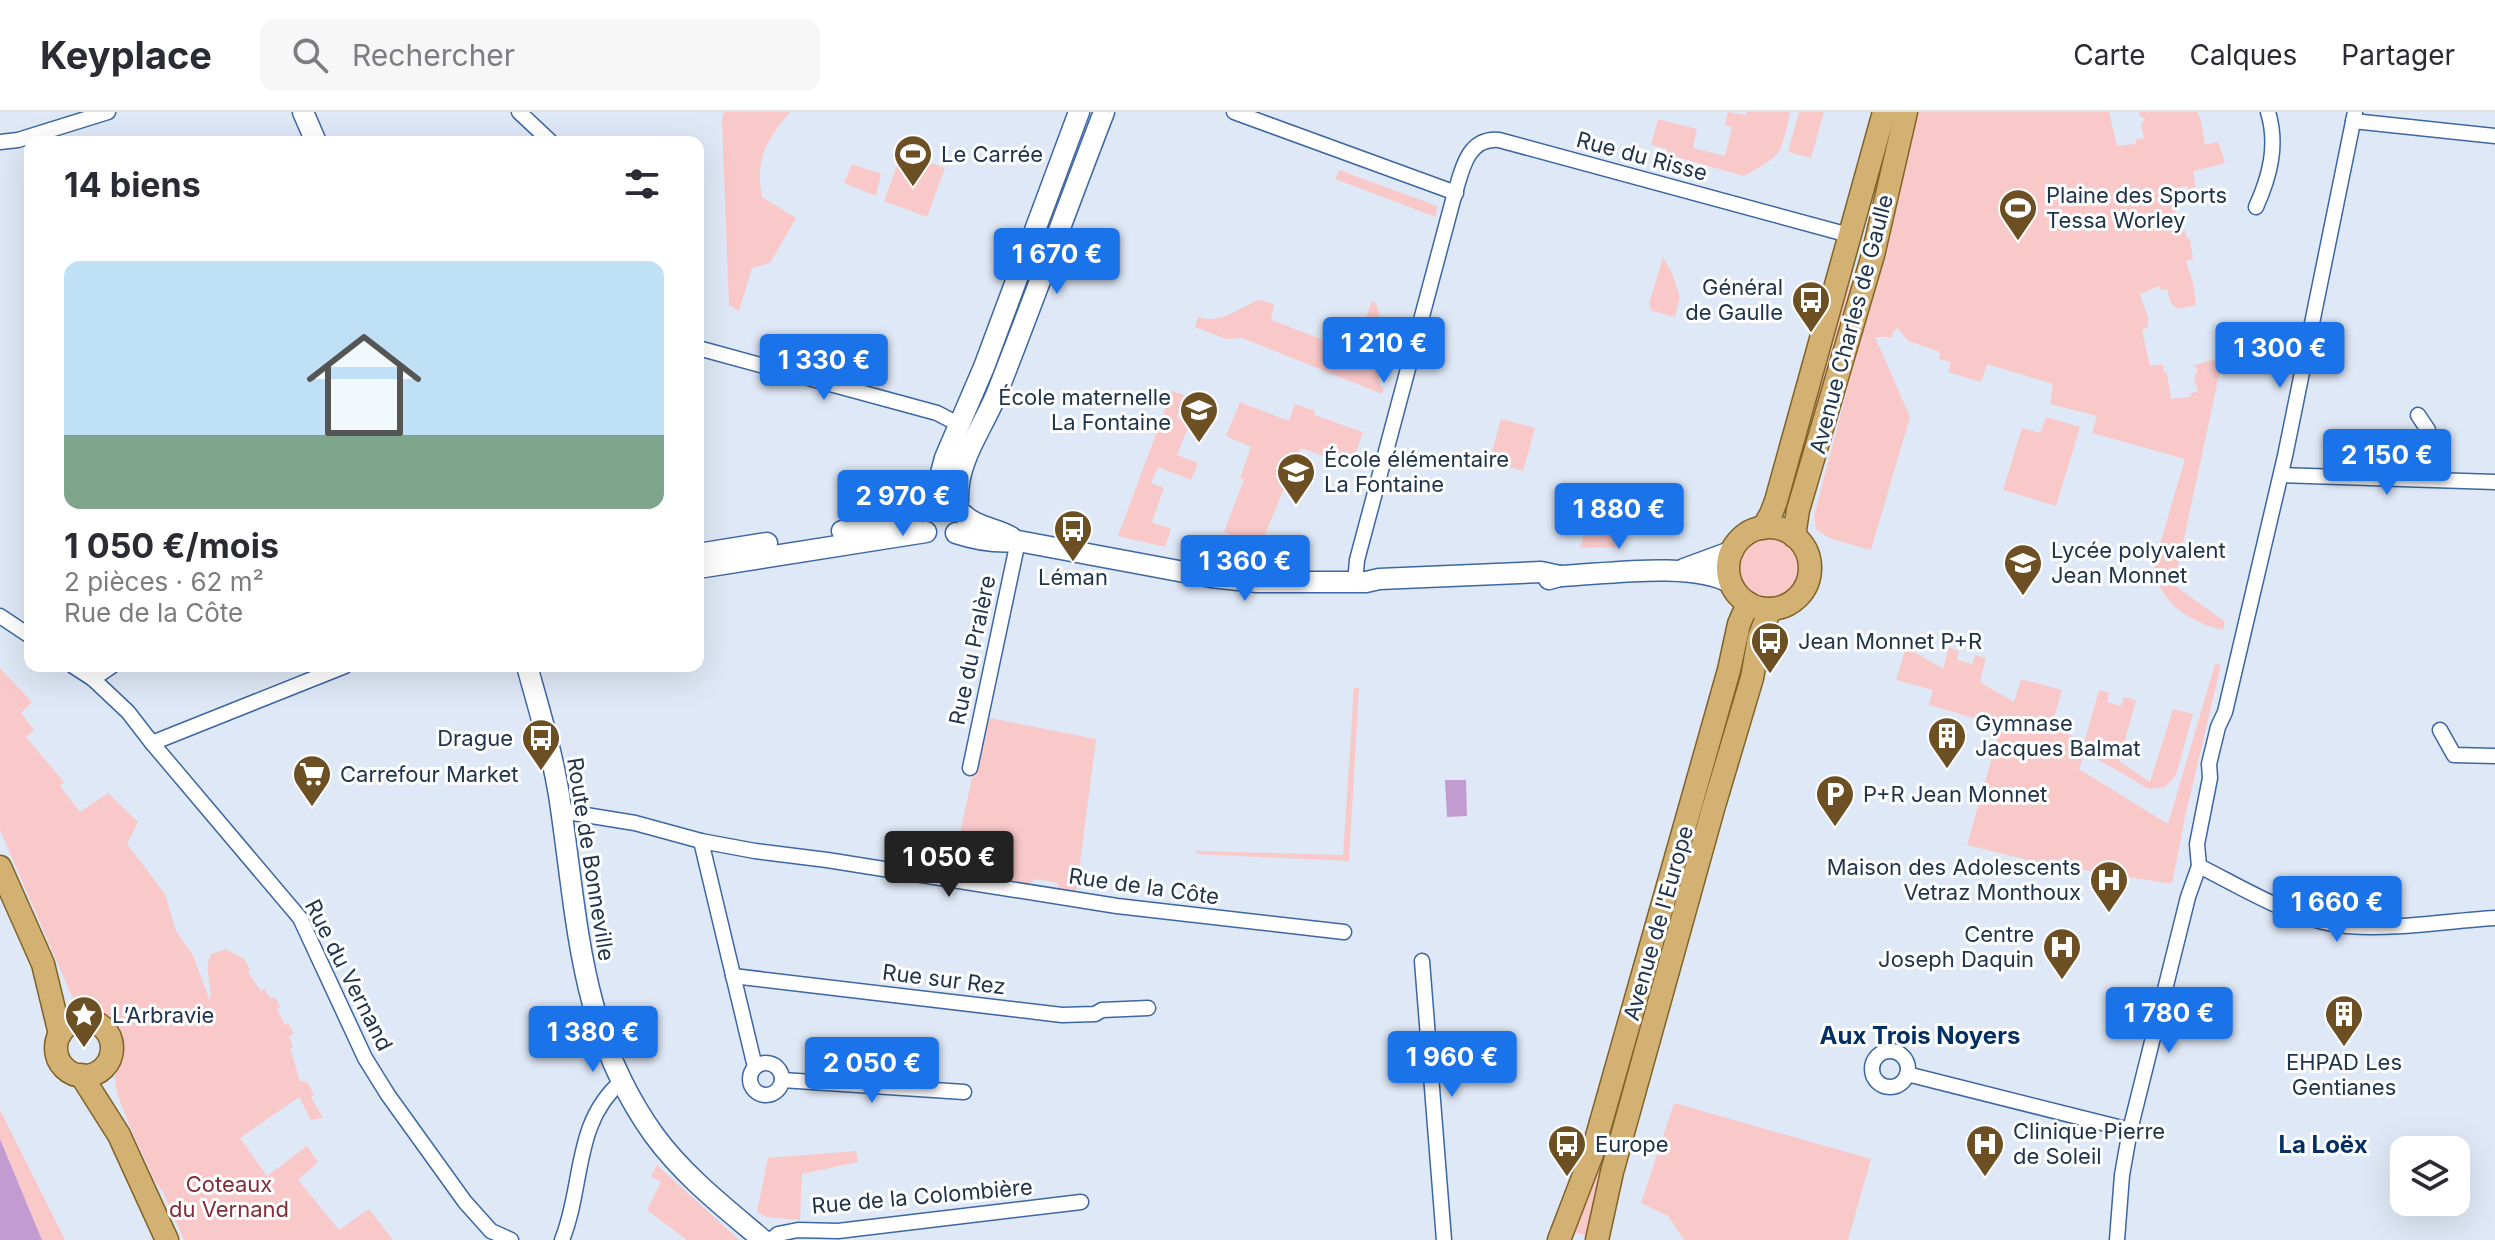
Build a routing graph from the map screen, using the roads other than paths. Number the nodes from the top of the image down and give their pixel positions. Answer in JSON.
{"nodes":[{"id":1,"x":108,"y":112,"type":"edge"},
{"id":2,"x":303,"y":112,"type":"edge"},
{"id":3,"x":519,"y":112,"type":"edge"},
{"id":4,"x":1079,"y":112,"type":"edge"},
{"id":5,"x":1104,"y":112,"type":"edge"},
{"id":6,"x":1234,"y":112,"type":"edge"},
{"id":7,"x":1884,"y":112,"type":"edge"},
{"id":8,"x":1906,"y":112,"type":"edge"},
{"id":9,"x":2268,"y":112,"type":"edge"},
{"id":10,"x":2354,"y":116,"type":"edge"},
{"id":11,"x":31,"y":136,"type":"edge"},
{"id":12,"x":313,"y":136,"type":"edge"},
{"id":13,"x":545,"y":136,"type":"edge"},
{"id":14,"x":2495,"y":136,"type":"edge"},
{"id":15,"x":24,"y":138,"type":"edge"},
{"id":16,"x":0,"y":142,"type":"edge"},
{"id":17,"x":1456,"y":193,"type":"junction"},
{"id":18,"x":2256,"y":207,"type":"dead end"},
{"id":19,"x":1849,"y":235,"type":"junction"},
{"id":20,"x":1875,"y":244,"type":"junction"},
{"id":21,"x":704,"y":350,"type":"edge"},
{"id":22,"x":2418,"y":415,"type":"dead end"},
{"id":23,"x":960,"y":425,"type":"junction"},
{"id":24,"x":2281,"y":475,"type":"junction"},
{"id":25,"x":2426,"y":479,"type":"junction"},
{"id":26,"x":2495,"y":482,"type":"edge"},
{"id":27,"x":935,"y":495,"type":"junction"},
{"id":28,"x":959,"y":516,"type":"junction"},
{"id":29,"x":922,"y":522,"type":"junction"},
{"id":30,"x":1763,"y":528,"type":"junction"},
{"id":31,"x":1794,"y":536,"type":"junction"},
{"id":32,"x":1018,"y":541,"type":"junction"},
{"id":33,"x":1733,"y":551,"type":"junction"},
{"id":34,"x":704,"y":553,"type":"edge"},
{"id":35,"x":704,"y":567,"type":"edge"},
{"id":36,"x":1681,"y":570,"type":"junction"},
{"id":37,"x":1361,"y":582,"type":"junction"},
{"id":38,"x":1731,"y":583,"type":"junction"},
{"id":39,"x":1748,"y":603,"type":"junction"},
{"id":40,"x":1770,"y":609,"type":"junction"},
{"id":41,"x":0,"y":616,"type":"edge"},
{"id":42,"x":24,"y":632,"type":"edge"},
{"id":43,"x":82,"y":672,"type":"edge"},
{"id":44,"x":103,"y":672,"type":"edge"},
{"id":45,"x":330,"y":672,"type":"edge"},
{"id":46,"x":529,"y":672,"type":"edge"},
{"id":47,"x":93,"y":679,"type":"junction"},
{"id":48,"x":2440,"y":730,"type":"dead end"},
{"id":49,"x":152,"y":743,"type":"junction"},
{"id":50,"x":2495,"y":756,"type":"edge"},
{"id":51,"x":970,"y":768,"type":"dead end"},
{"id":52,"x":561,"y":811,"type":"junction"},
{"id":53,"x":701,"y":841,"type":"junction"},
{"id":54,"x":953,"y":848,"type":"dead end"},
{"id":55,"x":2199,"y":866,"type":"junction"},
{"id":56,"x":0,"y":867,"type":"edge"},
{"id":57,"x":945,"y":879,"type":"junction"},
{"id":58,"x":2495,"y":918,"type":"edge"},
{"id":59,"x":1344,"y":932,"type":"dead end"},
{"id":60,"x":1422,"y":961,"type":"dead end"},
{"id":61,"x":43,"y":964,"type":"junction"},
{"id":62,"x":733,"y":976,"type":"junction"},
{"id":63,"x":1148,"y":1008,"type":"dead end"},
{"id":64,"x":84,"y":1020,"type":"junction"},
{"id":65,"x":60,"y":1034,"type":"junction"},
{"id":66,"x":755,"y":1067,"type":"junction"},
{"id":67,"x":103,"y":1068,"type":"junction"},
{"id":68,"x":1907,"y":1074,"type":"dead end"},
{"id":69,"x":81,"y":1075,"type":"junction"},
{"id":70,"x":782,"y":1080,"type":"junction"},
{"id":71,"x":622,"y":1081,"type":"junction"},
{"id":72,"x":964,"y":1092,"type":"dead end"},
{"id":73,"x":2130,"y":1130,"type":"junction"},
{"id":74,"x":119,"y":1135,"type":"junction"},
{"id":75,"x":1081,"y":1202,"type":"dead end"},
{"id":76,"x":167,"y":1240,"type":"edge"},
{"id":77,"x":511,"y":1240,"type":"edge"},
{"id":78,"x":562,"y":1240,"type":"edge"},
{"id":79,"x":763,"y":1240,"type":"edge"},
{"id":80,"x":771,"y":1240,"type":"edge"},
{"id":81,"x":1444,"y":1240,"type":"edge"},
{"id":82,"x":1559,"y":1240,"type":"edge"},
{"id":83,"x":1597,"y":1240,"type":"edge"},
{"id":84,"x":2117,"y":1240,"type":"edge"}],
"edges":[{"from":1,"to":11,"type":"street"},
{"from":2,"to":12,"type":"street"},
{"from":3,"to":13,"type":"street"},
{"from":4,"to":23,"type":"street"},
{"from":5,"to":28,"type":"street"},
{"from":6,"to":17,"type":"street"},
{"from":7,"to":19,"type":"main road","name":"Avenue Charles de Gaulle"},
{"from":8,"to":20,"type":"main road","name":"Avenue Charles de Gaulle"},
{"from":9,"to":18,"type":"street"},
{"from":10,"to":14,"type":"street"},
{"from":10,"to":24,"type":"street"},
{"from":15,"to":16,"type":"street"},
{"from":17,"to":19,"type":"street","name":"Rue du Risse"},
{"from":17,"to":37,"type":"street","name":"Rue du Risse"},
{"from":19,"to":20,"type":"main road"},
{"from":19,"to":30,"type":"main road","name":"Avenue Charles de Gaulle"},
{"from":20,"to":31,"type":"main road","name":"Avenue Charles de Gaulle"},
{"from":21,"to":23,"type":"street"},
{"from":22,"to":25,"type":"street"},
{"from":23,"to":27,"type":"street"},
{"from":24,"to":25,"type":"street"},
{"from":24,"to":55,"type":"street"},
{"from":25,"to":26,"type":"street"},
{"from":27,"to":28,"type":"street"},
{"from":27,"to":29,"type":"street"},
{"from":28,"to":29,"type":"street"},
{"from":28,"to":32,"type":"street"},
{"from":29,"to":34,"type":"street"},
{"from":29,"to":35,"type":"street"},
{"from":30,"to":31,"type":"main road"},
{"from":30,"to":33,"type":"main road"},
{"from":31,"to":40,"type":"main road"},
{"from":32,"to":37,"type":"street"},
{"from":32,"to":51,"type":"street","name":"Rue du Pralère"},
{"from":33,"to":36,"type":"street"},
{"from":33,"to":38,"type":"main road"},
{"from":36,"to":37,"type":"street"},
{"from":36,"to":38,"type":"street"},
{"from":38,"to":39,"type":"main road"},
{"from":39,"to":40,"type":"main road"},
{"from":39,"to":82,"type":"main road","name":"Avenue de l'Europe"},
{"from":40,"to":83,"type":"main road","name":"Avenue de l'Europe"},
{"from":41,"to":42,"type":"street"},
{"from":43,"to":47,"type":"street","name":"Rue du Vernand"},
{"from":44,"to":47,"type":"street"},
{"from":45,"to":49,"type":"street"},
{"from":46,"to":52,"type":"street","name":"Route de Bonneville"},
{"from":47,"to":49,"type":"street","name":"Rue du Vernand"},
{"from":48,"to":50,"type":"street"},
{"from":49,"to":77,"type":"street","name":"Rue du Vernand"},
{"from":52,"to":53,"type":"street","name":"Rue de la Côte"},
{"from":52,"to":71,"type":"street","name":"Route de Bonneville"},
{"from":53,"to":57,"type":"street","name":"Rue de la Côte"},
{"from":53,"to":62,"type":"street"},
{"from":54,"to":57,"type":"street"},
{"from":55,"to":58,"type":"street"},
{"from":55,"to":73,"type":"street"},
{"from":56,"to":61,"type":"main road"},
{"from":57,"to":59,"type":"street","name":"Rue de la Côte"},
{"from":60,"to":81,"type":"street"},
{"from":61,"to":64,"type":"main road"},
{"from":61,"to":65,"type":"main road"},
{"from":62,"to":63,"type":"street","name":"Rue sur Rez"},
{"from":62,"to":66,"type":"street"},
{"from":64,"to":65,"type":"main road"},
{"from":64,"to":67,"type":"main road"},
{"from":65,"to":69,"type":"main road"},
{"from":66,"to":70,"type":"street"},
{"from":66,"to":70,"type":"street"},
{"from":67,"to":69,"type":"main road"},
{"from":67,"to":74,"type":"main road"},
{"from":68,"to":73,"type":"street"},
{"from":69,"to":74,"type":"main road"},
{"from":70,"to":72,"type":"street"},
{"from":71,"to":78,"type":"street"},
{"from":71,"to":79,"type":"street","name":"Route de Bonneville"},
{"from":73,"to":84,"type":"street"},
{"from":74,"to":76,"type":"main road"},
{"from":75,"to":80,"type":"street","name":"Rue de la Colombière"}]}
